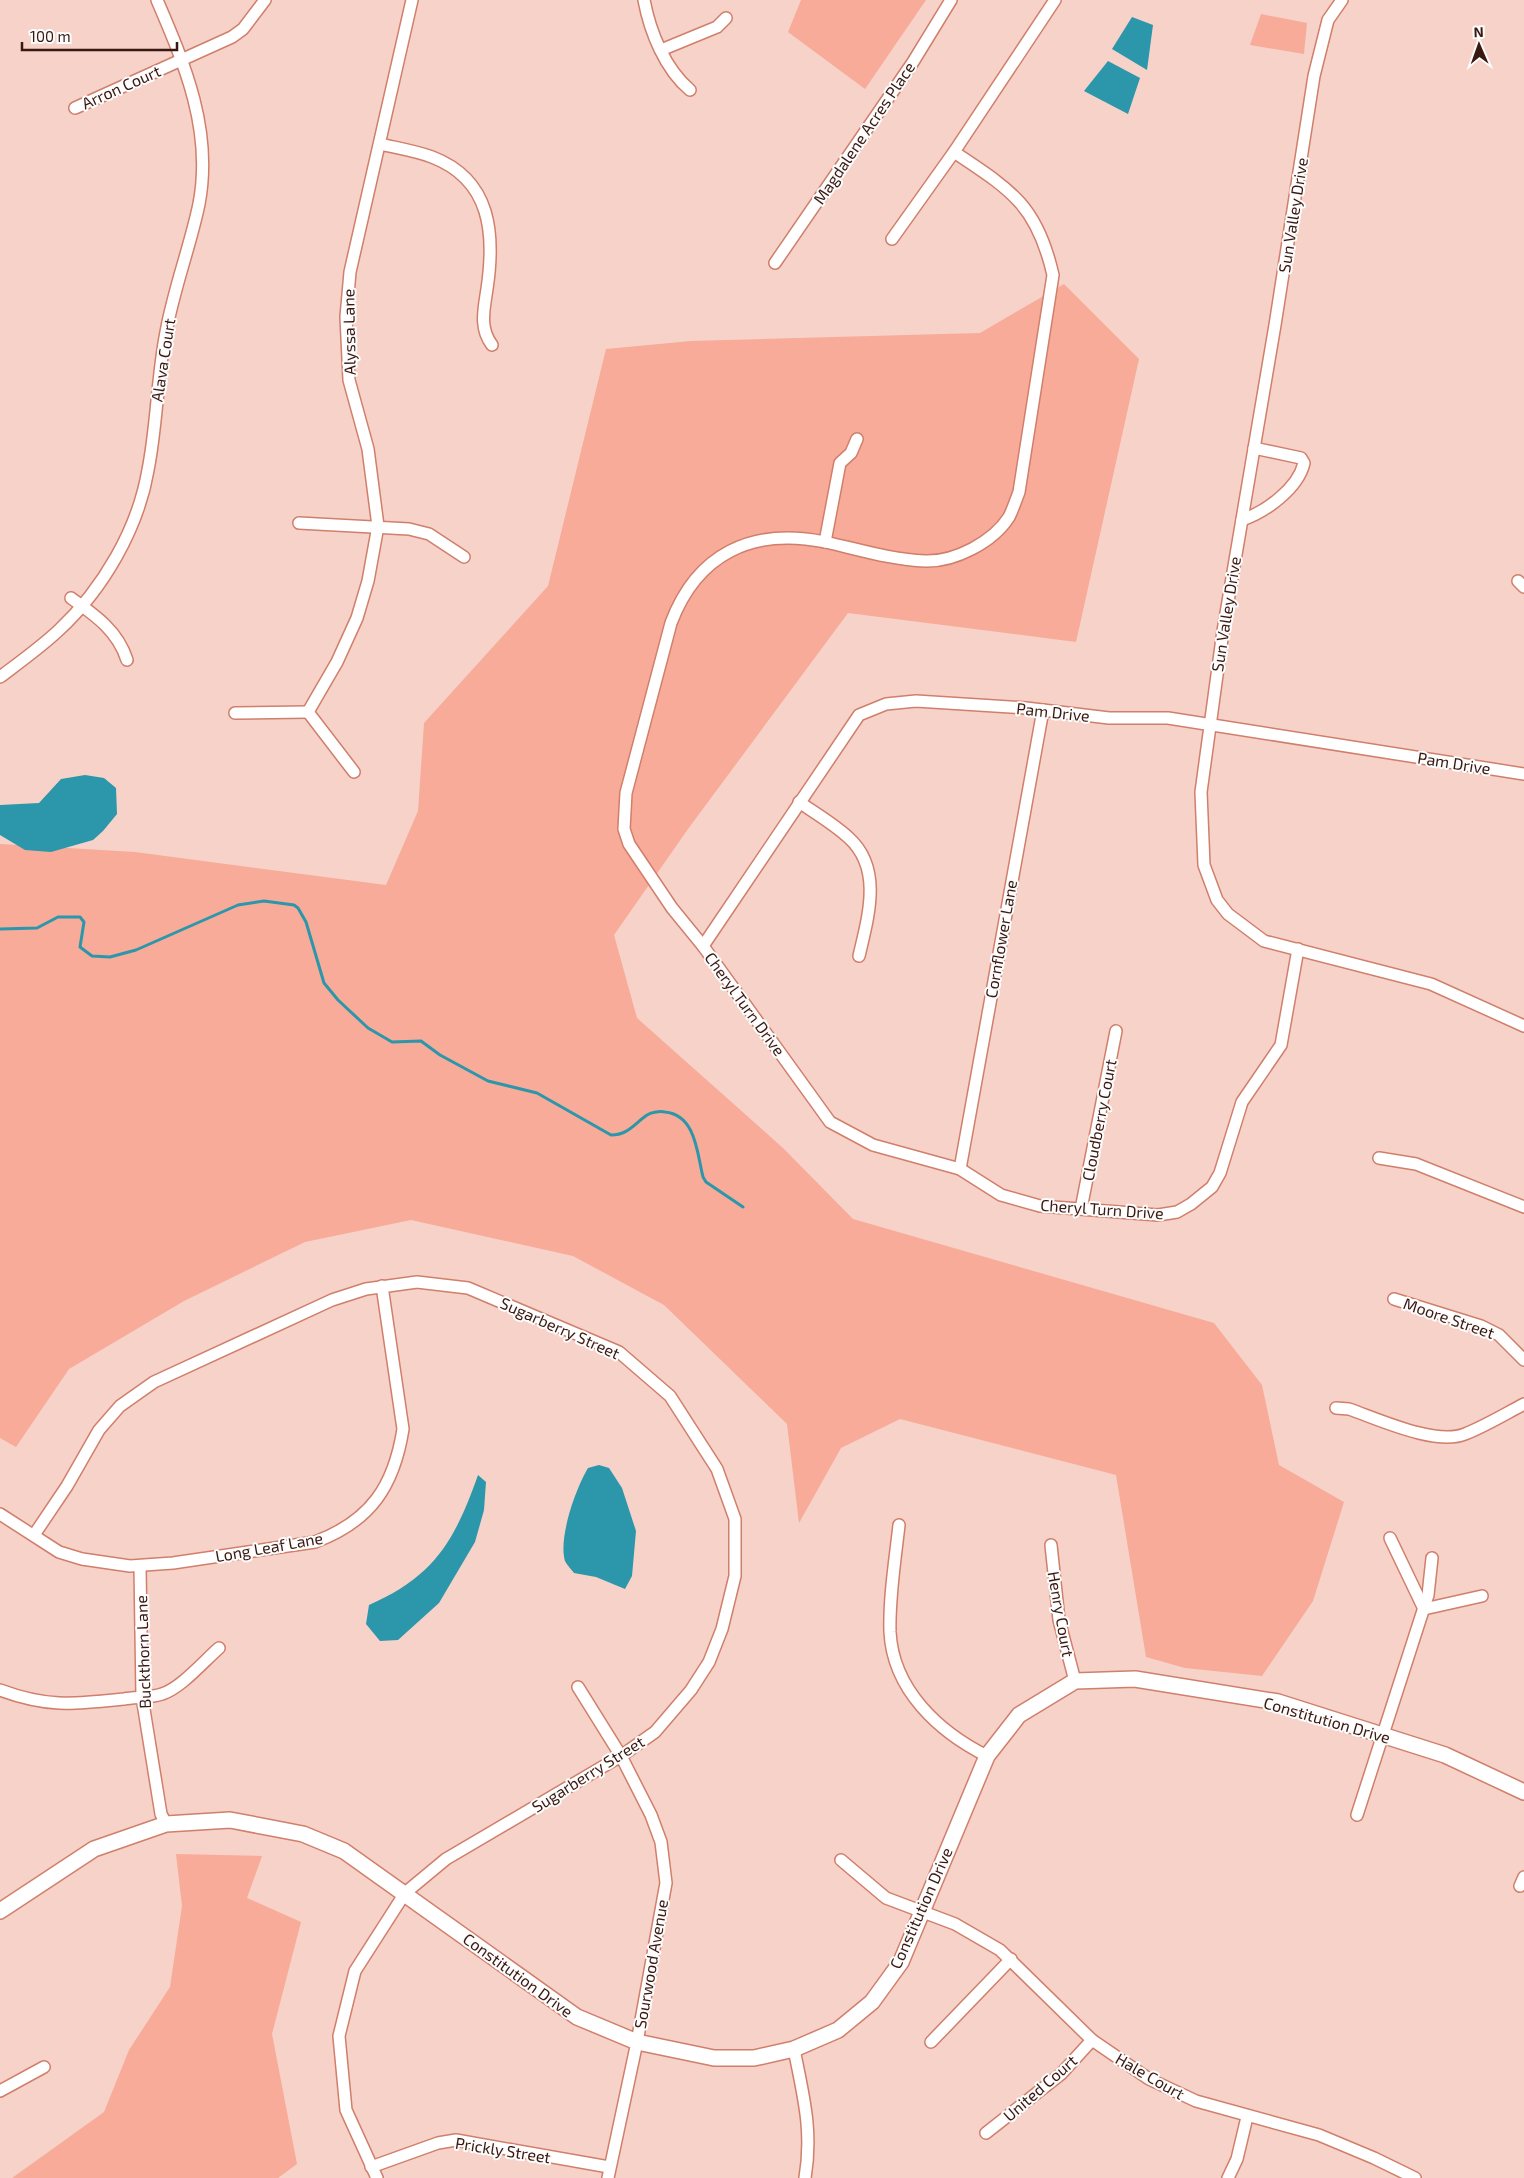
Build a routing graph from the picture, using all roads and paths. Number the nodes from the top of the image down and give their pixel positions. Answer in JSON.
{"nodes":[{"id":1,"x":156,"y":0,"type":"edge"},
{"id":2,"x":265,"y":0,"type":"edge"},
{"id":3,"x":412,"y":0,"type":"edge"},
{"id":4,"x":644,"y":0,"type":"edge"},
{"id":5,"x":951,"y":0,"type":"edge"},
{"id":6,"x":1055,"y":0,"type":"edge"},
{"id":7,"x":1338,"y":1,"type":"edge"},
{"id":8,"x":726,"y":18,"type":"dead end"},
{"id":9,"x":661,"y":50,"type":"junction"},
{"id":10,"x":183,"y":60,"type":"junction"},
{"id":11,"x":690,"y":90,"type":"dead end"},
{"id":12,"x":74,"y":108,"type":"dead end"},
{"id":13,"x":380,"y":144,"type":"junction"},
{"id":14,"x":954,"y":152,"type":"junction"},
{"id":15,"x":892,"y":238,"type":"dead end"},
{"id":16,"x":775,"y":263,"type":"dead end"},
{"id":17,"x":492,"y":344,"type":"dead end"},
{"id":18,"x":857,"y":439,"type":"dead end"},
{"id":19,"x":1254,"y":448,"type":"junction"},
{"id":20,"x":1242,"y":520,"type":"junction"},
{"id":21,"x":299,"y":523,"type":"dead end"},
{"id":22,"x":378,"y":526,"type":"junction"},
{"id":23,"x":825,"y":542,"type":"junction"},
{"id":24,"x":464,"y":557,"type":"dead end"},
{"id":25,"x":71,"y":598,"type":"dead end"},
{"id":26,"x":81,"y":606,"type":"junction"},
{"id":27,"x":127,"y":660,"type":"dead end"},
{"id":28,"x":0,"y":677,"type":"edge"},
{"id":29,"x":1043,"y":710,"type":"junction"},
{"id":30,"x":308,"y":712,"type":"junction"},
{"id":31,"x":234,"y":713,"type":"dead end"},
{"id":32,"x":1209,"y":724,"type":"junction"},
{"id":33,"x":354,"y":772,"type":"dead end"},
{"id":34,"x":1524,"y":774,"type":"edge"},
{"id":35,"x":799,"y":802,"type":"junction"},
{"id":36,"x":703,"y":946,"type":"junction"},
{"id":37,"x":1298,"y":950,"type":"junction"},
{"id":38,"x":859,"y":956,"type":"dead end"},
{"id":39,"x":1524,"y":1026,"type":"edge"},
{"id":40,"x":1116,"y":1031,"type":"dead end"},
{"id":41,"x":1380,"y":1158,"type":"dead end"},
{"id":42,"x":960,"y":1169,"type":"junction"},
{"id":43,"x":1524,"y":1207,"type":"edge"},
{"id":44,"x":1081,"y":1209,"type":"junction"},
{"id":45,"x":382,"y":1286,"type":"junction"},
{"id":46,"x":1394,"y":1299,"type":"dead end"},
{"id":47,"x":1524,"y":1360,"type":"edge"},
{"id":48,"x":1524,"y":1404,"type":"edge"},
{"id":49,"x":1336,"y":1408,"type":"dead end"},
{"id":50,"x":0,"y":1514,"type":"edge"},
{"id":51,"x":899,"y":1526,"type":"dead end"},
{"id":52,"x":34,"y":1535,"type":"junction"},
{"id":53,"x":1390,"y":1538,"type":"dead end"},
{"id":54,"x":1051,"y":1545,"type":"dead end"},
{"id":55,"x":1432,"y":1558,"type":"dead end"},
{"id":56,"x":140,"y":1567,"type":"junction"},
{"id":57,"x":1482,"y":1596,"type":"dead end"},
{"id":58,"x":1424,"y":1609,"type":"junction"},
{"id":59,"x":219,"y":1648,"type":"dead end"},
{"id":60,"x":1075,"y":1681,"type":"junction"},
{"id":61,"x":578,"y":1687,"type":"dead end"},
{"id":62,"x":0,"y":1690,"type":"edge"},
{"id":63,"x":142,"y":1696,"type":"junction"},
{"id":64,"x":1384,"y":1736,"type":"junction"},
{"id":65,"x":621,"y":1756,"type":"junction"},
{"id":66,"x":987,"y":1756,"type":"junction"},
{"id":67,"x":1524,"y":1792,"type":"edge"},
{"id":68,"x":1357,"y":1815,"type":"dead end"},
{"id":69,"x":166,"y":1824,"type":"junction"},
{"id":70,"x":842,"y":1860,"type":"dead end"},
{"id":71,"x":405,"y":1893,"type":"junction"},
{"id":72,"x":0,"y":1911,"type":"edge"},
{"id":73,"x":920,"y":1911,"type":"junction"},
{"id":74,"x":1011,"y":1959,"type":"junction"},
{"id":75,"x":1092,"y":2040,"type":"junction"},
{"id":76,"x":637,"y":2042,"type":"junction"},
{"id":77,"x":930,"y":2042,"type":"dead end"},
{"id":78,"x":794,"y":2049,"type":"junction"},
{"id":79,"x":44,"y":2067,"type":"dead end"},
{"id":80,"x":0,"y":2091,"type":"edge"},
{"id":81,"x":1247,"y":2117,"type":"junction"},
{"id":82,"x":986,"y":2133,"type":"dead end"},
{"id":83,"x":371,"y":2167,"type":"junction"},
{"id":84,"x":608,"y":2173,"type":"edge"},
{"id":85,"x":376,"y":2178,"type":"edge"},
{"id":86,"x":805,"y":2178,"type":"edge"},
{"id":87,"x":1228,"y":2178,"type":"edge"},
{"id":88,"x":1415,"y":2178,"type":"edge"}],
"edges":[{"from":1,"to":10,"type":"street","name":"Alava Court"},
{"from":2,"to":10,"type":"street","name":"Arron Court"},
{"from":3,"to":13,"type":"street","name":"Alyssa Lane"},
{"from":4,"to":9,"type":"street"},
{"from":5,"to":16,"type":"street","name":"Magdalene Acres Place"},
{"from":6,"to":14,"type":"street"},
{"from":7,"to":19,"type":"street","name":"Sun Valley Drive"},
{"from":8,"to":9,"type":"street"},
{"from":9,"to":11,"type":"street"},
{"from":10,"to":12,"type":"street","name":"Arron Court"},
{"from":10,"to":26,"type":"street","name":"Alava Court"},
{"from":13,"to":17,"type":"street"},
{"from":13,"to":22,"type":"street","name":"Alyssa Lane"},
{"from":14,"to":15,"type":"street"},
{"from":14,"to":23,"type":"street","name":"Cheryl Turn Drive"},
{"from":18,"to":23,"type":"street"},
{"from":19,"to":20,"type":"street","name":"Sun Valley Drive"},
{"from":19,"to":20,"type":"street"},
{"from":20,"to":32,"type":"street","name":"Sun Valley Drive"},
{"from":21,"to":22,"type":"street"},
{"from":22,"to":24,"type":"street"},
{"from":22,"to":30,"type":"street","name":"Alyssa Lane"},
{"from":23,"to":36,"type":"street","name":"Cheryl Turn Drive"},
{"from":25,"to":26,"type":"street"},
{"from":26,"to":27,"type":"street"},
{"from":26,"to":28,"type":"street","name":"Alava Court"},
{"from":29,"to":32,"type":"street","name":"Pam Drive"},
{"from":29,"to":35,"type":"street","name":"Pam Drive"},
{"from":29,"to":42,"type":"street","name":"Cornflower Lane"},
{"from":30,"to":31,"type":"street"},
{"from":30,"to":33,"type":"street"},
{"from":32,"to":34,"type":"street","name":"Pam Drive"},
{"from":32,"to":37,"type":"street","name":"Sun Valley Drive"},
{"from":35,"to":36,"type":"street","name":"Pam Drive"},
{"from":35,"to":38,"type":"street"},
{"from":36,"to":42,"type":"street","name":"Cheryl Turn Drive"},
{"from":37,"to":39,"type":"street","name":"Sun Valley Drive"},
{"from":37,"to":44,"type":"street","name":"Cheryl Turn Drive"},
{"from":40,"to":44,"type":"street","name":"Cloudberry Court"},
{"from":41,"to":43,"type":"street"},
{"from":42,"to":44,"type":"street","name":"Cheryl Turn Drive"},
{"from":45,"to":52,"type":"street","name":"Sugarberry Street"},
{"from":45,"to":56,"type":"street","name":"Long Leaf Lane"},
{"from":45,"to":65,"type":"street","name":"Sugarberry Street"},
{"from":46,"to":47,"type":"street","name":"Moore Street"},
{"from":48,"to":49,"type":"street"},
{"from":50,"to":52,"type":"street","name":"Long Leaf Lane"},
{"from":51,"to":66,"type":"street"},
{"from":52,"to":56,"type":"street","name":"Long Leaf Lane"},
{"from":53,"to":58,"type":"street"},
{"from":54,"to":60,"type":"street","name":"Henry Court"},
{"from":55,"to":58,"type":"street"},
{"from":56,"to":63,"type":"street","name":"Buckthorn Lane"},
{"from":57,"to":58,"type":"street"},
{"from":58,"to":64,"type":"street"},
{"from":59,"to":63,"type":"street"},
{"from":60,"to":64,"type":"street","name":"Constitution Drive"},
{"from":60,"to":66,"type":"street","name":"Constitution Drive"},
{"from":61,"to":65,"type":"street","name":"Sourwood Avenue"},
{"from":62,"to":63,"type":"street"},
{"from":63,"to":69,"type":"street","name":"Buckthorn Lane"},
{"from":64,"to":67,"type":"street","name":"Constitution Drive"},
{"from":64,"to":68,"type":"street"},
{"from":65,"to":71,"type":"street","name":"Sugarberry Street"},
{"from":65,"to":76,"type":"street","name":"Sourwood Avenue"},
{"from":66,"to":73,"type":"street","name":"Constitution Drive"},
{"from":69,"to":71,"type":"street","name":"Constitution Drive"},
{"from":69,"to":72,"type":"street","name":"Constitution Drive"},
{"from":70,"to":73,"type":"street","name":"Hale Court"},
{"from":71,"to":76,"type":"street","name":"Constitution Drive"},
{"from":71,"to":83,"type":"street","name":"Sugarberry Street"},
{"from":73,"to":74,"type":"street","name":"Hale Court"},
{"from":73,"to":78,"type":"street","name":"Constitution Drive"},
{"from":74,"to":75,"type":"street","name":"Hale Court"},
{"from":74,"to":77,"type":"street"},
{"from":75,"to":81,"type":"street","name":"Hale Court"},
{"from":75,"to":82,"type":"street","name":"United Court"},
{"from":76,"to":78,"type":"street","name":"Constitution Drive"},
{"from":76,"to":84,"type":"street","name":"Sourwood Avenue"},
{"from":78,"to":86,"type":"street"},
{"from":79,"to":80,"type":"street"},
{"from":81,"to":87,"type":"street"},
{"from":81,"to":88,"type":"street","name":"Hale Court"},
{"from":83,"to":84,"type":"street","name":"Prickly Street"},
{"from":83,"to":85,"type":"street","name":"Sugarberry Street"}]}
